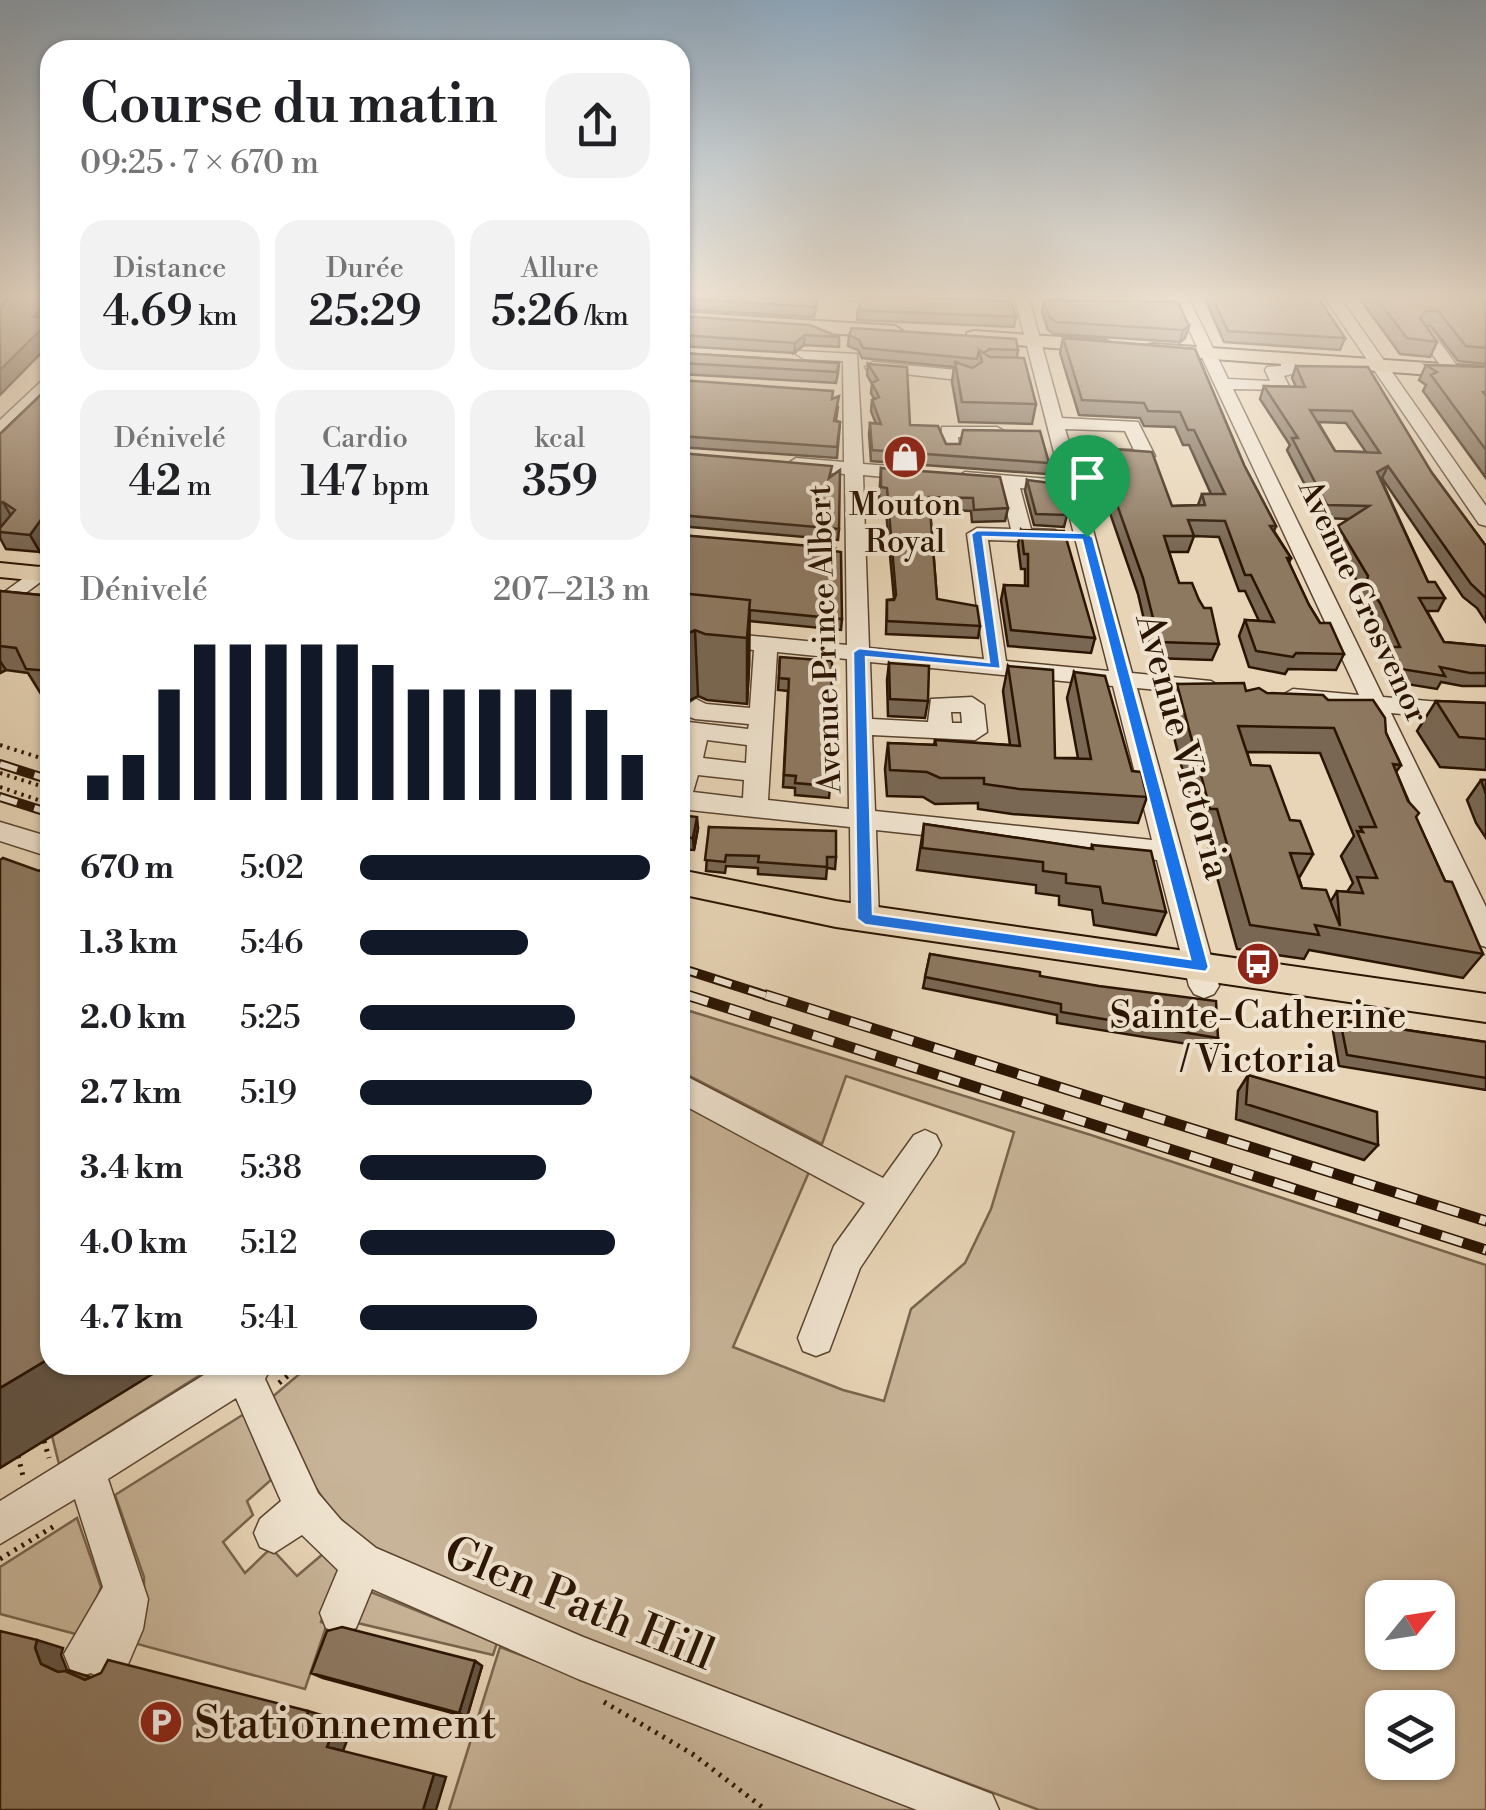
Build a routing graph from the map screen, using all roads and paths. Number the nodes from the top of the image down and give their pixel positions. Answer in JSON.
{"nodes":[{"id":1,"x":846,"y":379,"type":"edge"},
{"id":2,"x":1036,"y":379,"type":"edge"},
{"id":3,"x":1222,"y":379,"type":"edge"},
{"id":4,"x":1233,"y":379,"type":"edge"},
{"id":5,"x":1390,"y":379,"type":"edge"},
{"id":6,"x":1224,"y":384,"type":"junction"},
{"id":7,"x":40,"y":388,"type":"edge"},
{"id":8,"x":0,"y":430,"type":"edge"},
{"id":9,"x":948,"y":430,"type":"dead end"},
{"id":10,"x":1046,"y":440,"type":"junction"},
{"id":11,"x":784,"y":463,"type":"edge"},
{"id":12,"x":854,"y":469,"type":"junction"},
{"id":13,"x":1009,"y":482,"type":"junction"},
{"id":14,"x":1073,"y":486,"type":"junction"},
{"id":15,"x":1486,"y":520,"type":"edge"},
{"id":16,"x":1022,"y":535,"type":"junction"},
{"id":17,"x":1087,"y":537,"type":"junction"},
{"id":18,"x":834,"y":550,"type":"edge"},
{"id":19,"x":856,"y":550,"type":"junction"},
{"id":20,"x":0,"y":570,"type":"edge"},
{"id":21,"x":40,"y":571,"type":"edge"},
{"id":22,"x":40,"y":576,"type":"edge"},
{"id":23,"x":0,"y":606,"type":"edge"},
{"id":24,"x":690,"y":637,"type":"edge"},
{"id":25,"x":766,"y":644,"type":"junction"},
{"id":26,"x":859,"y":652,"type":"junction"},
{"id":27,"x":996,"y":666,"type":"junction"},
{"id":28,"x":1124,"y":680,"type":"junction"},
{"id":29,"x":1376,"y":704,"type":"junction"},
{"id":30,"x":1486,"y":714,"type":"edge"},
{"id":31,"x":691,"y":723,"type":"edge"},
{"id":32,"x":861,"y":726,"type":"junction"},
{"id":33,"x":755,"y":727,"type":"junction"},
{"id":34,"x":941,"y":730,"type":"dead end"},
{"id":35,"x":0,"y":745,"type":"edge"},
{"id":36,"x":40,"y":759,"type":"edge"},
{"id":37,"x":690,"y":765,"type":"edge"},
{"id":38,"x":748,"y":772,"type":"dead end"},
{"id":39,"x":1,"y":774,"type":"edge"},
{"id":40,"x":40,"y":786,"type":"edge"},
{"id":41,"x":0,"y":787,"type":"edge"},
{"id":42,"x":690,"y":799,"type":"edge"},
{"id":43,"x":40,"y":801,"type":"edge"},
{"id":44,"x":755,"y":808,"type":"junction"},
{"id":45,"x":864,"y":820,"type":"junction"},
{"id":46,"x":0,"y":830,"type":"edge"},
{"id":47,"x":40,"y":844,"type":"edge"},
{"id":48,"x":1171,"y":852,"type":"junction"},
{"id":49,"x":690,"y":884,"type":"edge"},
{"id":50,"x":690,"y":906,"type":"edge"},
{"id":51,"x":865,"y":919,"type":"junction"},
{"id":52,"x":1486,"y":936,"type":"edge"},
{"id":53,"x":1202,"y":976,"type":"junction"},
{"id":54,"x":1486,"y":1008,"type":"edge"},
{"id":55,"x":1486,"y":1026,"type":"edge"},
{"id":56,"x":690,"y":1092,"type":"edge"},
{"id":57,"x":925,"y":1145,"type":"dead end"},
{"id":58,"x":888,"y":1198,"type":"junction"},
{"id":59,"x":816,"y":1338,"type":"dead end"},
{"id":60,"x":255,"y":1376,"type":"edge"},
{"id":61,"x":18,"y":1456,"type":"dead end"},
{"id":62,"x":86,"y":1470,"type":"junction"},
{"id":63,"x":26,"y":1489,"type":"dead end"},
{"id":64,"x":58,"y":1523,"type":"dead end"},
{"id":65,"x":0,"y":1524,"type":"edge"},
{"id":66,"x":0,"y":1559,"type":"edge"},
{"id":67,"x":361,"y":1563,"type":"junction"},
{"id":68,"x":342,"y":1613,"type":"dead end"},
{"id":69,"x":96,"y":1657,"type":"dead end"},
{"id":70,"x":595,"y":1664,"type":"junction"},
{"id":71,"x":766,"y":1810,"type":"edge"},
{"id":72,"x":976,"y":1810,"type":"edge"}],
"edges":[{"from":1,"to":12,"type":"street","name":"Avenue Prince Albert"},
{"from":2,"to":10,"type":"street","name":"Avenue Victoria"},
{"from":3,"to":6,"type":"street","name":"Avenue Grosvenor"},
{"from":4,"to":6,"type":"street"},
{"from":5,"to":15,"type":"street"},
{"from":6,"to":29,"type":"street","name":"Avenue Grosvenor"},
{"from":7,"to":8,"type":"street"},
{"from":9,"to":10,"type":"street"},
{"from":10,"to":14,"type":"street","name":"Avenue Victoria"},
{"from":11,"to":12,"type":"street"},
{"from":12,"to":13,"type":"street"},
{"from":12,"to":19,"type":"street","name":"Avenue Prince Albert"},
{"from":13,"to":14,"type":"street"},
{"from":13,"to":16,"type":"street"},
{"from":14,"to":17,"type":"street","name":"Avenue Victoria"},
{"from":16,"to":17,"type":"street"},
{"from":16,"to":27,"type":"street"},
{"from":17,"to":28,"type":"street","name":"Avenue Victoria"},
{"from":18,"to":19,"type":"street"},
{"from":19,"to":26,"type":"street","name":"Avenue Prince Albert"},
{"from":20,"to":21,"type":"main road"},
{"from":22,"to":23,"type":"street"},
{"from":24,"to":25,"type":"street"},
{"from":25,"to":26,"type":"street"},
{"from":25,"to":33,"type":"street"},
{"from":26,"to":27,"type":"street"},
{"from":26,"to":32,"type":"street","name":"Avenue Prince Albert"},
{"from":27,"to":28,"type":"street"},
{"from":28,"to":29,"type":"street"},
{"from":28,"to":48,"type":"street","name":"Avenue Victoria"},
{"from":29,"to":30,"type":"street"},
{"from":29,"to":52,"type":"street","name":"Avenue Grosvenor"},
{"from":31,"to":33,"type":"street"},
{"from":32,"to":34,"type":"street"},
{"from":32,"to":45,"type":"street","name":"Avenue Prince Albert"},
{"from":33,"to":44,"type":"street"},
{"from":35,"to":36,"type":"path"},
{"from":37,"to":38,"type":"street"},
{"from":39,"to":40,"type":"path"},
{"from":41,"to":43,"type":"path"},
{"from":42,"to":44,"type":"street"},
{"from":44,"to":45,"type":"street"},
{"from":45,"to":48,"type":"street"},
{"from":45,"to":51,"type":"street","name":"Avenue Prince Albert"},
{"from":46,"to":47,"type":"street"},
{"from":48,"to":53,"type":"street","name":"Avenue Victoria"},
{"from":49,"to":51,"type":"main road"},
{"from":50,"to":53,"type":"main road"},
{"from":51,"to":53,"type":"main road"},
{"from":53,"to":54,"type":"main road"},
{"from":53,"to":55,"type":"main road"},
{"from":56,"to":58,"type":"street"},
{"from":57,"to":58,"type":"street"},
{"from":58,"to":59,"type":"street"},
{"from":60,"to":62,"type":"street"},
{"from":60,"to":67,"type":"street","name":"Glen Path Hill"},
{"from":61,"to":63,"type":"path"},
{"from":62,"to":65,"type":"street"},
{"from":62,"to":69,"type":"street"},
{"from":64,"to":66,"type":"path"},
{"from":67,"to":68,"type":"street"},
{"from":67,"to":70,"type":"street","name":"Glen Path Hill"},
{"from":70,"to":71,"type":"path"},
{"from":70,"to":72,"type":"street","name":"Glen Path Hill"}]}
